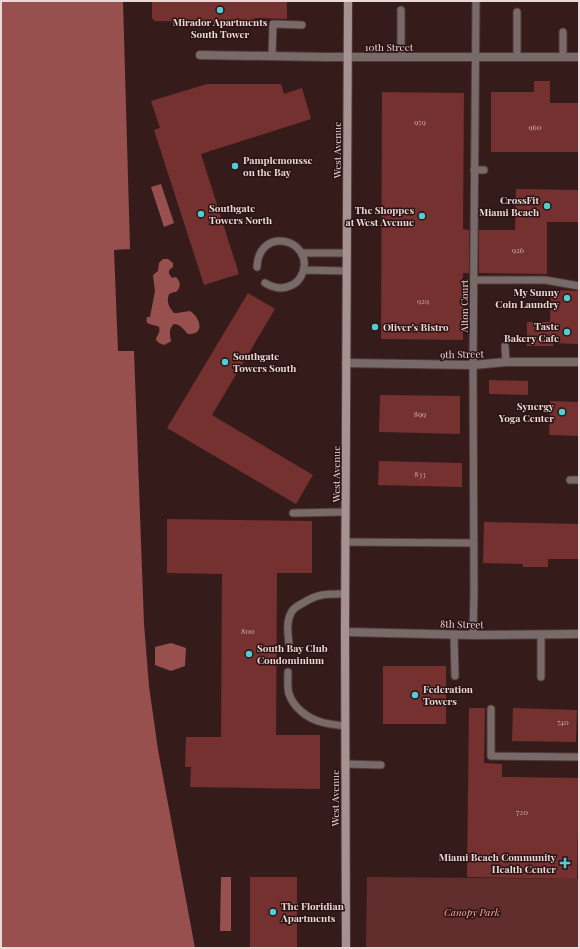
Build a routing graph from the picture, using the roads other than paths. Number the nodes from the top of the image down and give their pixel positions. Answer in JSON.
{"nodes":[{"id":1,"x":348,"y":1,"type":"edge"},
{"id":2,"x":476,"y":1,"type":"edge"},
{"id":3,"x":401,"y":10,"type":"dead end"},
{"id":4,"x":517,"y":12,"type":"dead end"},
{"id":5,"x":302,"y":25,"type":"dead end"},
{"id":6,"x":563,"y":32,"type":"dead end"},
{"id":7,"x":200,"y":55,"type":"dead end"},
{"id":8,"x":272,"y":56,"type":"junction"},
{"id":9,"x":348,"y":57,"type":"junction"},
{"id":10,"x":401,"y":57,"type":"junction"},
{"id":11,"x":475,"y":57,"type":"junction"},
{"id":12,"x":517,"y":57,"type":"junction"},
{"id":13,"x":564,"y":57,"type":"junction"},
{"id":14,"x":579,"y":57,"type":"edge"},
{"id":15,"x":474,"y":170,"type":"junction"},
{"id":16,"x":484,"y":170,"type":"dead end"},
{"id":17,"x":302,"y":253,"type":"junction"},
{"id":18,"x":347,"y":253,"type":"junction"},
{"id":19,"x":257,"y":267,"type":"dead end"},
{"id":20,"x":304,"y":270,"type":"junction"},
{"id":21,"x":346,"y":271,"type":"junction"},
{"id":22,"x":474,"y":280,"type":"junction"},
{"id":23,"x":265,"y":283,"type":"dead end"},
{"id":24,"x":579,"y":286,"type":"edge"},
{"id":25,"x":505,"y":346,"type":"dead end"},
{"id":26,"x":506,"y":362,"type":"junction"},
{"id":27,"x":579,"y":362,"type":"edge"},
{"id":28,"x":346,"y":363,"type":"junction"},
{"id":29,"x":473,"y":365,"type":"junction"},
{"id":30,"x":570,"y":480,"type":"dead end"},
{"id":31,"x":579,"y":480,"type":"edge"},
{"id":32,"x":345,"y":512,"type":"junction"},
{"id":33,"x":293,"y":513,"type":"dead end"},
{"id":34,"x":345,"y":542,"type":"junction"},
{"id":35,"x":474,"y":543,"type":"junction"},
{"id":36,"x":345,"y":594,"type":"junction"},
{"id":37,"x":345,"y":632,"type":"junction"},
{"id":38,"x":579,"y":634,"type":"edge"},
{"id":39,"x":454,"y":635,"type":"junction"},
{"id":40,"x":473,"y":635,"type":"junction"},
{"id":41,"x":541,"y":635,"type":"junction"},
{"id":42,"x":289,"y":644,"type":"dead end"},
{"id":43,"x":288,"y":672,"type":"dead end"},
{"id":44,"x":455,"y":676,"type":"dead end"},
{"id":45,"x":541,"y":677,"type":"dead end"},
{"id":46,"x":491,"y":709,"type":"dead end"},
{"id":47,"x":345,"y":726,"type":"junction"},
{"id":48,"x":579,"y":757,"type":"edge"},
{"id":49,"x":345,"y":764,"type":"junction"},
{"id":50,"x":382,"y":765,"type":"dead end"},
{"id":51,"x":346,"y":948,"type":"edge"}],
"edges":[{"from":1,"to":9,"type":"street","name":"West Avenue"},
{"from":2,"to":11,"type":"lane","name":"Alton Court"},
{"from":3,"to":10,"type":"lane"},
{"from":4,"to":12,"type":"lane"},
{"from":5,"to":8,"type":"lane"},
{"from":6,"to":13,"type":"lane"},
{"from":7,"to":8,"type":"street","name":"10th Street"},
{"from":8,"to":9,"type":"street","name":"10th Street"},
{"from":9,"to":10,"type":"street","name":"10th Street"},
{"from":9,"to":18,"type":"street","name":"West Avenue"},
{"from":10,"to":11,"type":"street","name":"10th Street"},
{"from":11,"to":12,"type":"street","name":"10th Street"},
{"from":11,"to":15,"type":"lane","name":"Alton Court"},
{"from":12,"to":13,"type":"street","name":"10th Street"},
{"from":13,"to":14,"type":"street","name":"10th Street"},
{"from":15,"to":16,"type":"lane"},
{"from":15,"to":22,"type":"lane","name":"Alton Court"},
{"from":17,"to":18,"type":"lane"},
{"from":17,"to":19,"type":"lane"},
{"from":17,"to":20,"type":"lane"},
{"from":18,"to":21,"type":"street","name":"West Avenue"},
{"from":20,"to":21,"type":"lane"},
{"from":20,"to":23,"type":"lane"},
{"from":21,"to":28,"type":"street","name":"West Avenue"},
{"from":22,"to":24,"type":"lane"},
{"from":22,"to":29,"type":"lane","name":"Alton Court"},
{"from":25,"to":26,"type":"lane"},
{"from":26,"to":27,"type":"street","name":"9th Street"},
{"from":26,"to":29,"type":"street","name":"9th Street"},
{"from":28,"to":29,"type":"street","name":"9th Street"},
{"from":28,"to":32,"type":"street","name":"West Avenue"},
{"from":29,"to":35,"type":"lane","name":"Alton Court"},
{"from":30,"to":31,"type":"lane"},
{"from":32,"to":33,"type":"lane"},
{"from":32,"to":34,"type":"street","name":"West Avenue"},
{"from":34,"to":35,"type":"lane"},
{"from":34,"to":36,"type":"street","name":"West Avenue"},
{"from":35,"to":40,"type":"lane","name":"Alton Court"},
{"from":36,"to":37,"type":"street","name":"West Avenue"},
{"from":36,"to":42,"type":"lane"},
{"from":37,"to":39,"type":"street","name":"8th Street"},
{"from":37,"to":47,"type":"street","name":"West Avenue"},
{"from":38,"to":41,"type":"street","name":"8th Street"},
{"from":39,"to":40,"type":"street","name":"8th Street"},
{"from":39,"to":44,"type":"lane"},
{"from":40,"to":41,"type":"street","name":"8th Street"},
{"from":41,"to":45,"type":"lane"},
{"from":43,"to":47,"type":"lane"},
{"from":46,"to":48,"type":"lane"},
{"from":47,"to":49,"type":"street","name":"West Avenue"},
{"from":49,"to":50,"type":"lane"},
{"from":49,"to":51,"type":"street","name":"West Avenue"}]}
